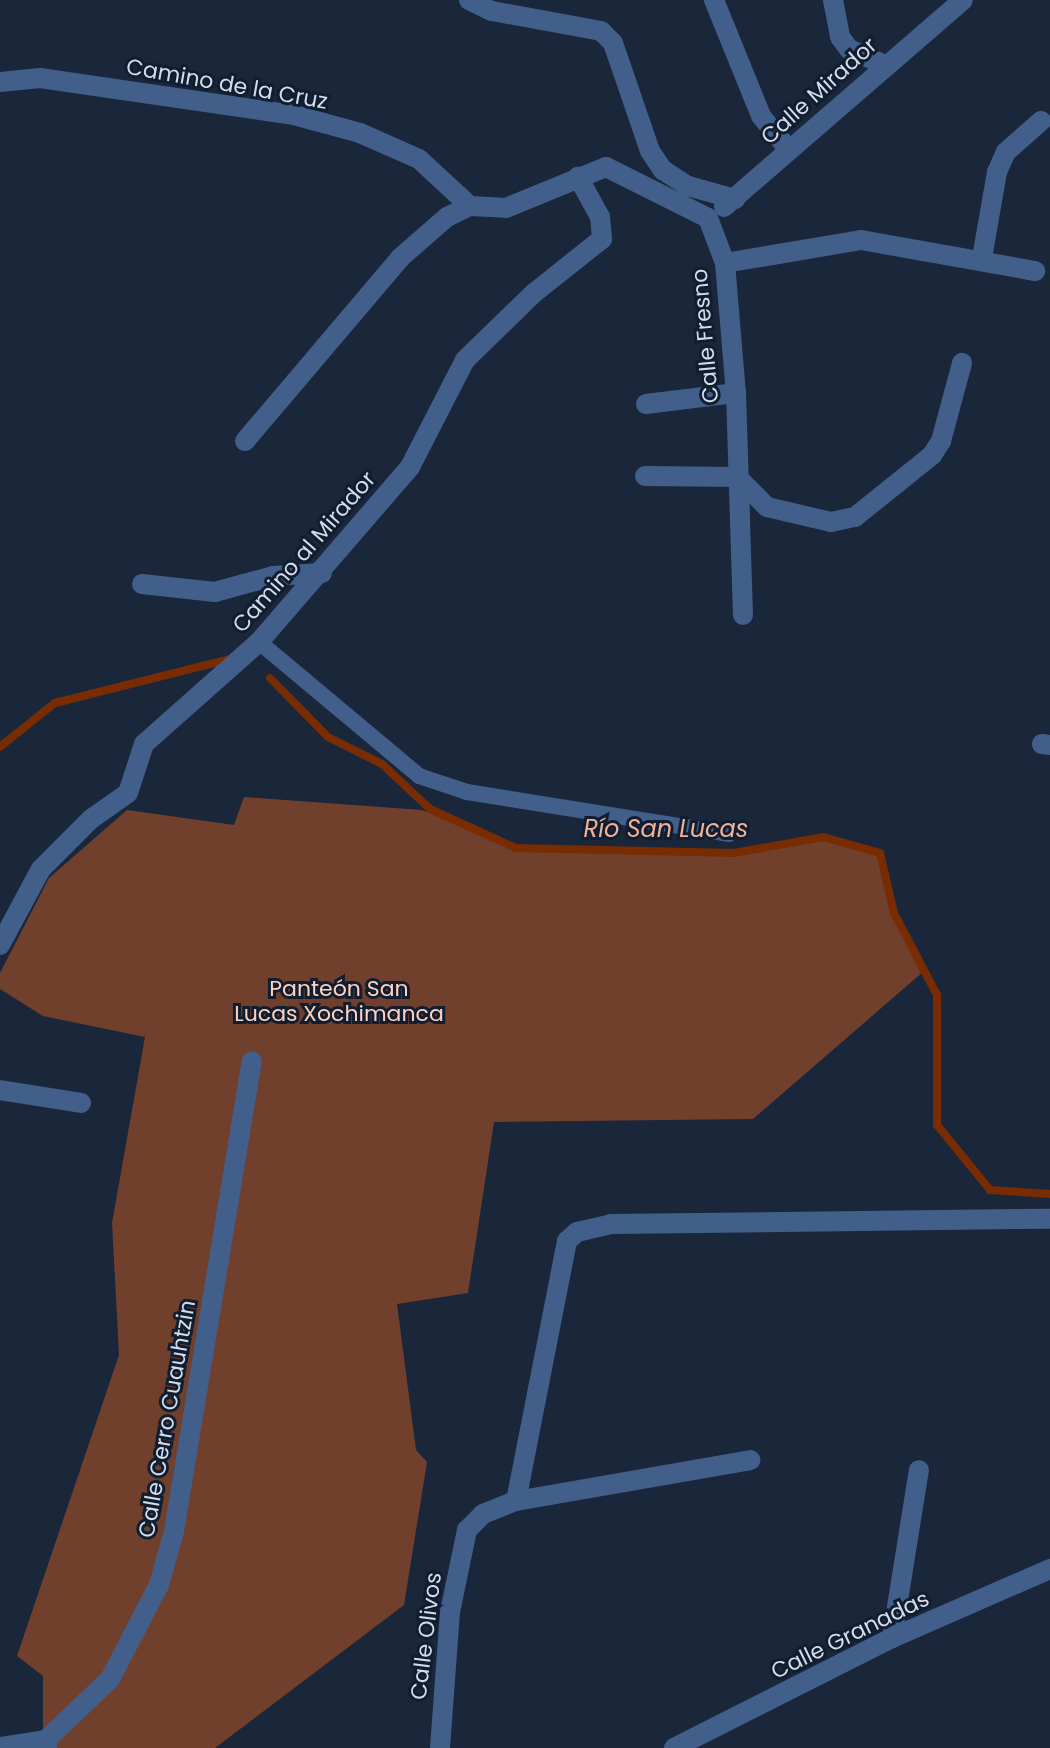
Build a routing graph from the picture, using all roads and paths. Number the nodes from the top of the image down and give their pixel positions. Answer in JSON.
{"nodes":[{"id":1,"x":469,"y":0,"type":"edge"},
{"id":2,"x":714,"y":0,"type":"edge"},
{"id":3,"x":833,"y":0,"type":"edge"},
{"id":4,"x":963,"y":0,"type":"edge"},
{"id":5,"x":885,"y":65,"type":"junction"},
{"id":6,"x":0,"y":82,"type":"edge"},
{"id":7,"x":1041,"y":121,"type":"dead end"},
{"id":8,"x":789,"y":150,"type":"junction"},
{"id":9,"x":578,"y":177,"type":"junction"},
{"id":10,"x":735,"y":199,"type":"junction"},
{"id":11,"x":470,"y":206,"type":"junction"},
{"id":12,"x":708,"y":218,"type":"junction"},
{"id":13,"x":982,"y":258,"type":"junction"},
{"id":14,"x":725,"y":263,"type":"junction"},
{"id":15,"x":1035,"y":271,"type":"dead end"},
{"id":16,"x":962,"y":363,"type":"dead end"},
{"id":17,"x":736,"y":393,"type":"junction"},
{"id":18,"x":646,"y":404,"type":"dead end"},
{"id":19,"x":245,"y":441,"type":"dead end"},
{"id":20,"x":645,"y":476,"type":"dead end"},
{"id":21,"x":737,"y":477,"type":"junction"},
{"id":22,"x":322,"y":573,"type":"junction"},
{"id":23,"x":142,"y":584,"type":"dead end"},
{"id":24,"x":743,"y":615,"type":"dead end"},
{"id":25,"x":259,"y":642,"type":"junction"},
{"id":26,"x":729,"y":834,"type":"dead end"},
{"id":27,"x":0,"y":945,"type":"edge"},
{"id":28,"x":252,"y":1061,"type":"dead end"},
{"id":29,"x":0,"y":1090,"type":"edge"},
{"id":30,"x":81,"y":1103,"type":"dead end"},
{"id":31,"x":1050,"y":1219,"type":"edge"},
{"id":32,"x":750,"y":1460,"type":"dead end"},
{"id":33,"x":919,"y":1470,"type":"dead end"},
{"id":34,"x":516,"y":1501,"type":"junction"},
{"id":35,"x":1050,"y":1569,"type":"edge"},
{"id":36,"x":892,"y":1638,"type":"junction"},
{"id":37,"x":46,"y":1744,"type":"edge"},
{"id":38,"x":0,"y":1747,"type":"edge"},
{"id":39,"x":440,"y":1748,"type":"edge"},
{"id":40,"x":674,"y":1748,"type":"edge"}],
"edges":[{"from":1,"to":10,"type":"street"},
{"from":2,"to":8,"type":"street"},
{"from":3,"to":5,"type":"street"},
{"from":4,"to":5,"type":"street","name":"Calle Mirador"},
{"from":5,"to":8,"type":"street","name":"Calle Mirador"},
{"from":6,"to":11,"type":"street","name":"Camino de la Cruz"},
{"from":7,"to":13,"type":"street"},
{"from":8,"to":10,"type":"street","name":"Calle Mirador"},
{"from":9,"to":11,"type":"street"},
{"from":9,"to":12,"type":"street"},
{"from":9,"to":22,"type":"street","name":"Camino al Mirador"},
{"from":10,"to":12,"type":"street","name":"Calle Mirador"},
{"from":11,"to":19,"type":"street"},
{"from":12,"to":14,"type":"street","name":"Calle Fresno"},
{"from":13,"to":14,"type":"street"},
{"from":13,"to":15,"type":"street"},
{"from":14,"to":17,"type":"street","name":"Calle Fresno"},
{"from":16,"to":21,"type":"street"},
{"from":17,"to":18,"type":"street"},
{"from":17,"to":21,"type":"street","name":"Calle Fresno"},
{"from":20,"to":21,"type":"street"},
{"from":21,"to":24,"type":"street","name":"Calle Fresno"},
{"from":22,"to":23,"type":"street"},
{"from":22,"to":25,"type":"street","name":"Camino al Mirador"},
{"from":25,"to":26,"type":"lane"},
{"from":25,"to":27,"type":"street","name":"Camino al Mirador"},
{"from":28,"to":37,"type":"street","name":"Calle Cerro Cuauhtzin"},
{"from":29,"to":30,"type":"street"},
{"from":31,"to":34,"type":"street"},
{"from":32,"to":34,"type":"street"},
{"from":33,"to":36,"type":"street"},
{"from":34,"to":39,"type":"street","name":"Calle Olivos"},
{"from":35,"to":36,"type":"street","name":"Calle Granadas"},
{"from":36,"to":40,"type":"street","name":"Calle Granadas"},
{"from":37,"to":38,"type":"street"}]}
